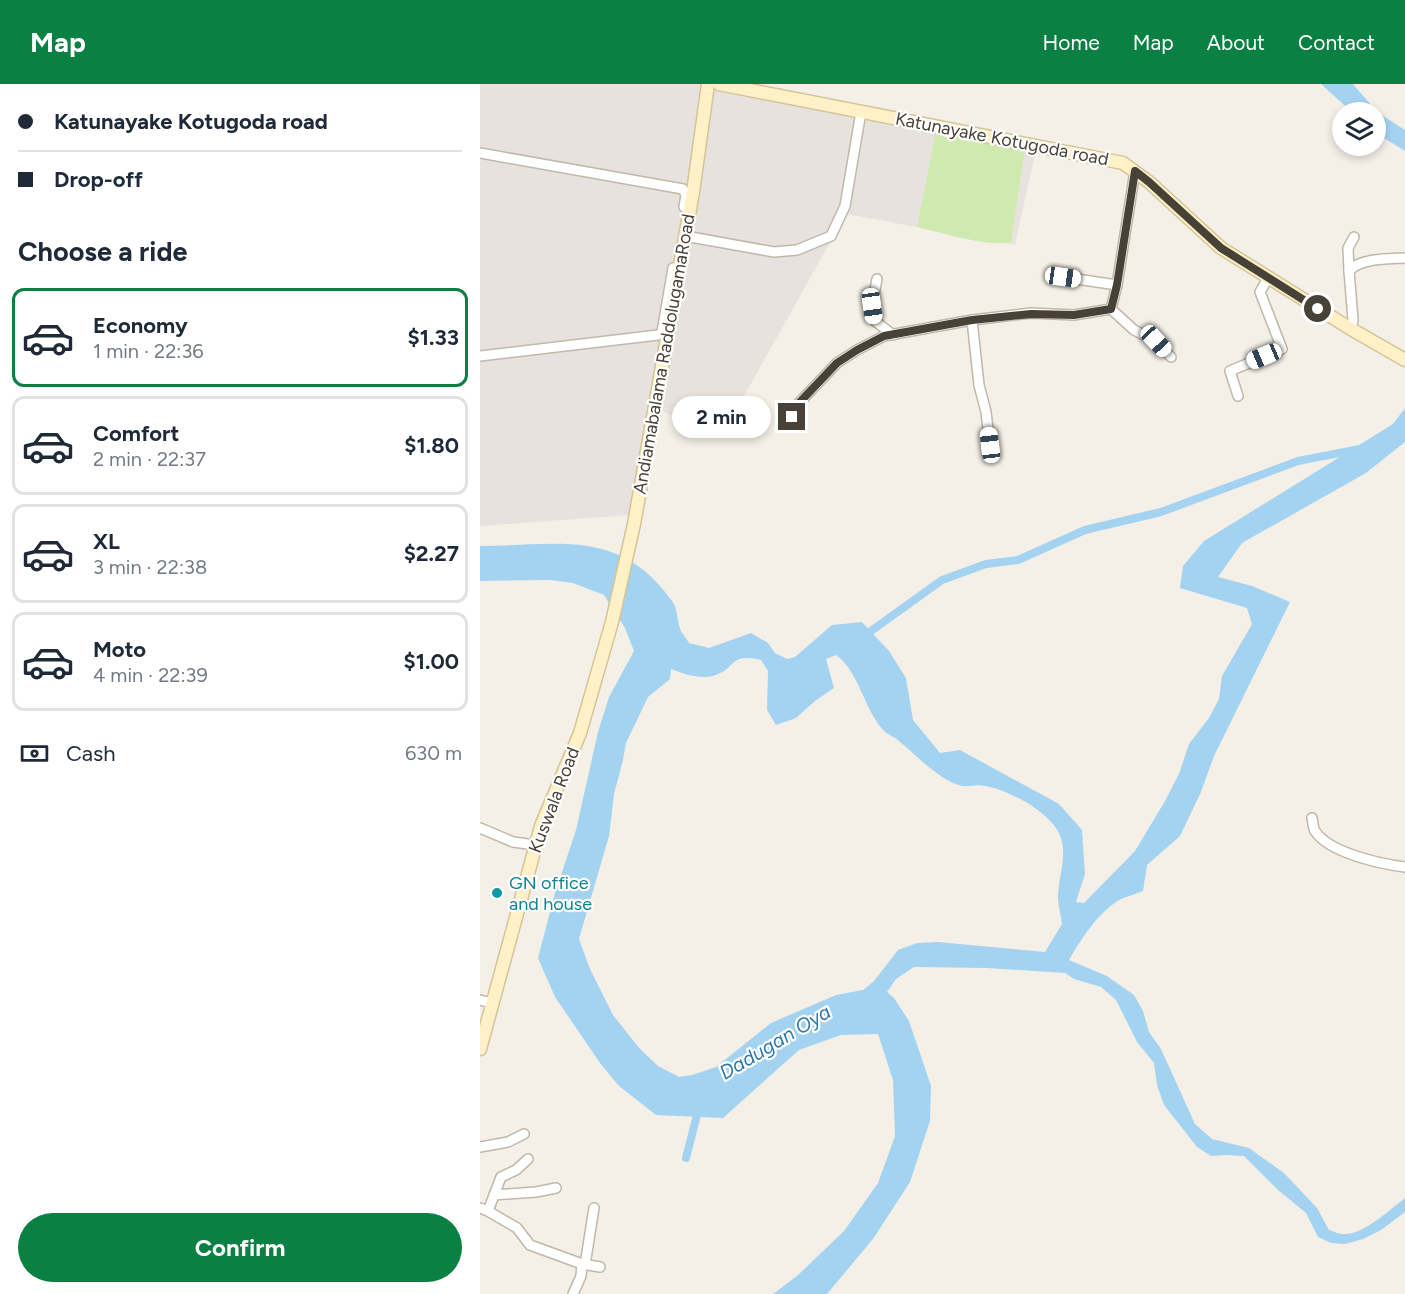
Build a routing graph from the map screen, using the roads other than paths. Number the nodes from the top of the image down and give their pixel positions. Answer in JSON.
{"nodes":[{"id":1,"x":708,"y":84,"type":"edge"},
{"id":2,"x":719,"y":84,"type":"edge"},
{"id":3,"x":861,"y":112,"type":"junction"},
{"id":4,"x":480,"y":153,"type":"edge"},
{"id":5,"x":1135,"y":171,"type":"junction"},
{"id":6,"x":685,"y":236,"type":"junction"},
{"id":7,"x":1354,"y":237,"type":"dead end"},
{"id":8,"x":1405,"y":258,"type":"edge"},
{"id":9,"x":1349,"y":271,"type":"junction"},
{"id":10,"x":1063,"y":277,"type":"dead end"},
{"id":11,"x":1268,"y":278,"type":"junction"},
{"id":12,"x":877,"y":279,"type":"dead end"},
{"id":13,"x":1117,"y":285,"type":"junction"},
{"id":14,"x":1111,"y":309,"type":"junction"},
{"id":15,"x":972,"y":320,"type":"junction"},
{"id":16,"x":1351,"y":330,"type":"junction"},
{"id":17,"x":893,"y":335,"type":"junction"},
{"id":18,"x":480,"y":356,"type":"edge"},
{"id":19,"x":1171,"y":357,"type":"dead end"},
{"id":20,"x":1405,"y":360,"type":"edge"},
{"id":21,"x":1238,"y":396,"type":"dead end"},
{"id":22,"x":792,"y":417,"type":"dead end"},
{"id":23,"x":990,"y":445,"type":"dead end"},
{"id":24,"x":612,"y":622,"type":"joint"},
{"id":25,"x":1312,"y":818,"type":"dead end"},
{"id":26,"x":480,"y":828,"type":"edge"},
{"id":27,"x":536,"y":845,"type":"junction"},
{"id":28,"x":1405,"y":867,"type":"edge"},
{"id":29,"x":486,"y":1001,"type":"edge"},
{"id":30,"x":480,"y":1049,"type":"edge"},
{"id":31,"x":524,"y":1134,"type":"dead end"},
{"id":32,"x":480,"y":1147,"type":"edge"},
{"id":33,"x":528,"y":1159,"type":"dead end"},
{"id":34,"x":556,"y":1188,"type":"dead end"},
{"id":35,"x":494,"y":1195,"type":"junction"},
{"id":36,"x":594,"y":1208,"type":"dead end"},
{"id":37,"x":484,"y":1210,"type":"edge"},
{"id":38,"x":583,"y":1264,"type":"junction"},
{"id":39,"x":600,"y":1267,"type":"dead end"},
{"id":40,"x":573,"y":1294,"type":"edge"}],
"edges":[{"from":1,"to":6,"type":"street","name":"Andiamabalama RaddolugamaRoad"},
{"from":2,"to":3,"type":"street","name":"Katunayake Kotugoda road"},
{"from":3,"to":5,"type":"street","name":"Katunayake Kotugoda road"},
{"from":3,"to":6,"type":"street"},
{"from":4,"to":18,"type":"street"},
{"from":5,"to":11,"type":"street","name":"Katunayake Kotugoda road"},
{"from":5,"to":13,"type":"street"},
{"from":6,"to":24,"type":"street","name":"Andiamabalama RaddolugamaRoad"},
{"from":7,"to":9,"type":"street"},
{"from":8,"to":9,"type":"street"},
{"from":9,"to":16,"type":"street"},
{"from":10,"to":13,"type":"street"},
{"from":11,"to":16,"type":"street","name":"Katunayake Kotugoda road"},
{"from":11,"to":21,"type":"street"},
{"from":12,"to":17,"type":"street"},
{"from":13,"to":14,"type":"street"},
{"from":14,"to":15,"type":"street"},
{"from":14,"to":19,"type":"street"},
{"from":15,"to":17,"type":"street"},
{"from":15,"to":23,"type":"street"},
{"from":16,"to":20,"type":"street","name":"Katunayake Kotugoda road"},
{"from":17,"to":22,"type":"street"},
{"from":24,"to":27,"type":"street","name":"Kuswala Road"},
{"from":25,"to":28,"type":"street"},
{"from":26,"to":27,"type":"street"},
{"from":27,"to":29,"type":"street","name":"Kuswala Road"},
{"from":29,"to":30,"type":"street","name":"Kuswala Road"},
{"from":31,"to":32,"type":"street"},
{"from":33,"to":35,"type":"street"},
{"from":34,"to":35,"type":"street"},
{"from":35,"to":37,"type":"street"},
{"from":36,"to":38,"type":"street"},
{"from":37,"to":38,"type":"street"},
{"from":38,"to":39,"type":"street"},
{"from":38,"to":40,"type":"street"}]}
